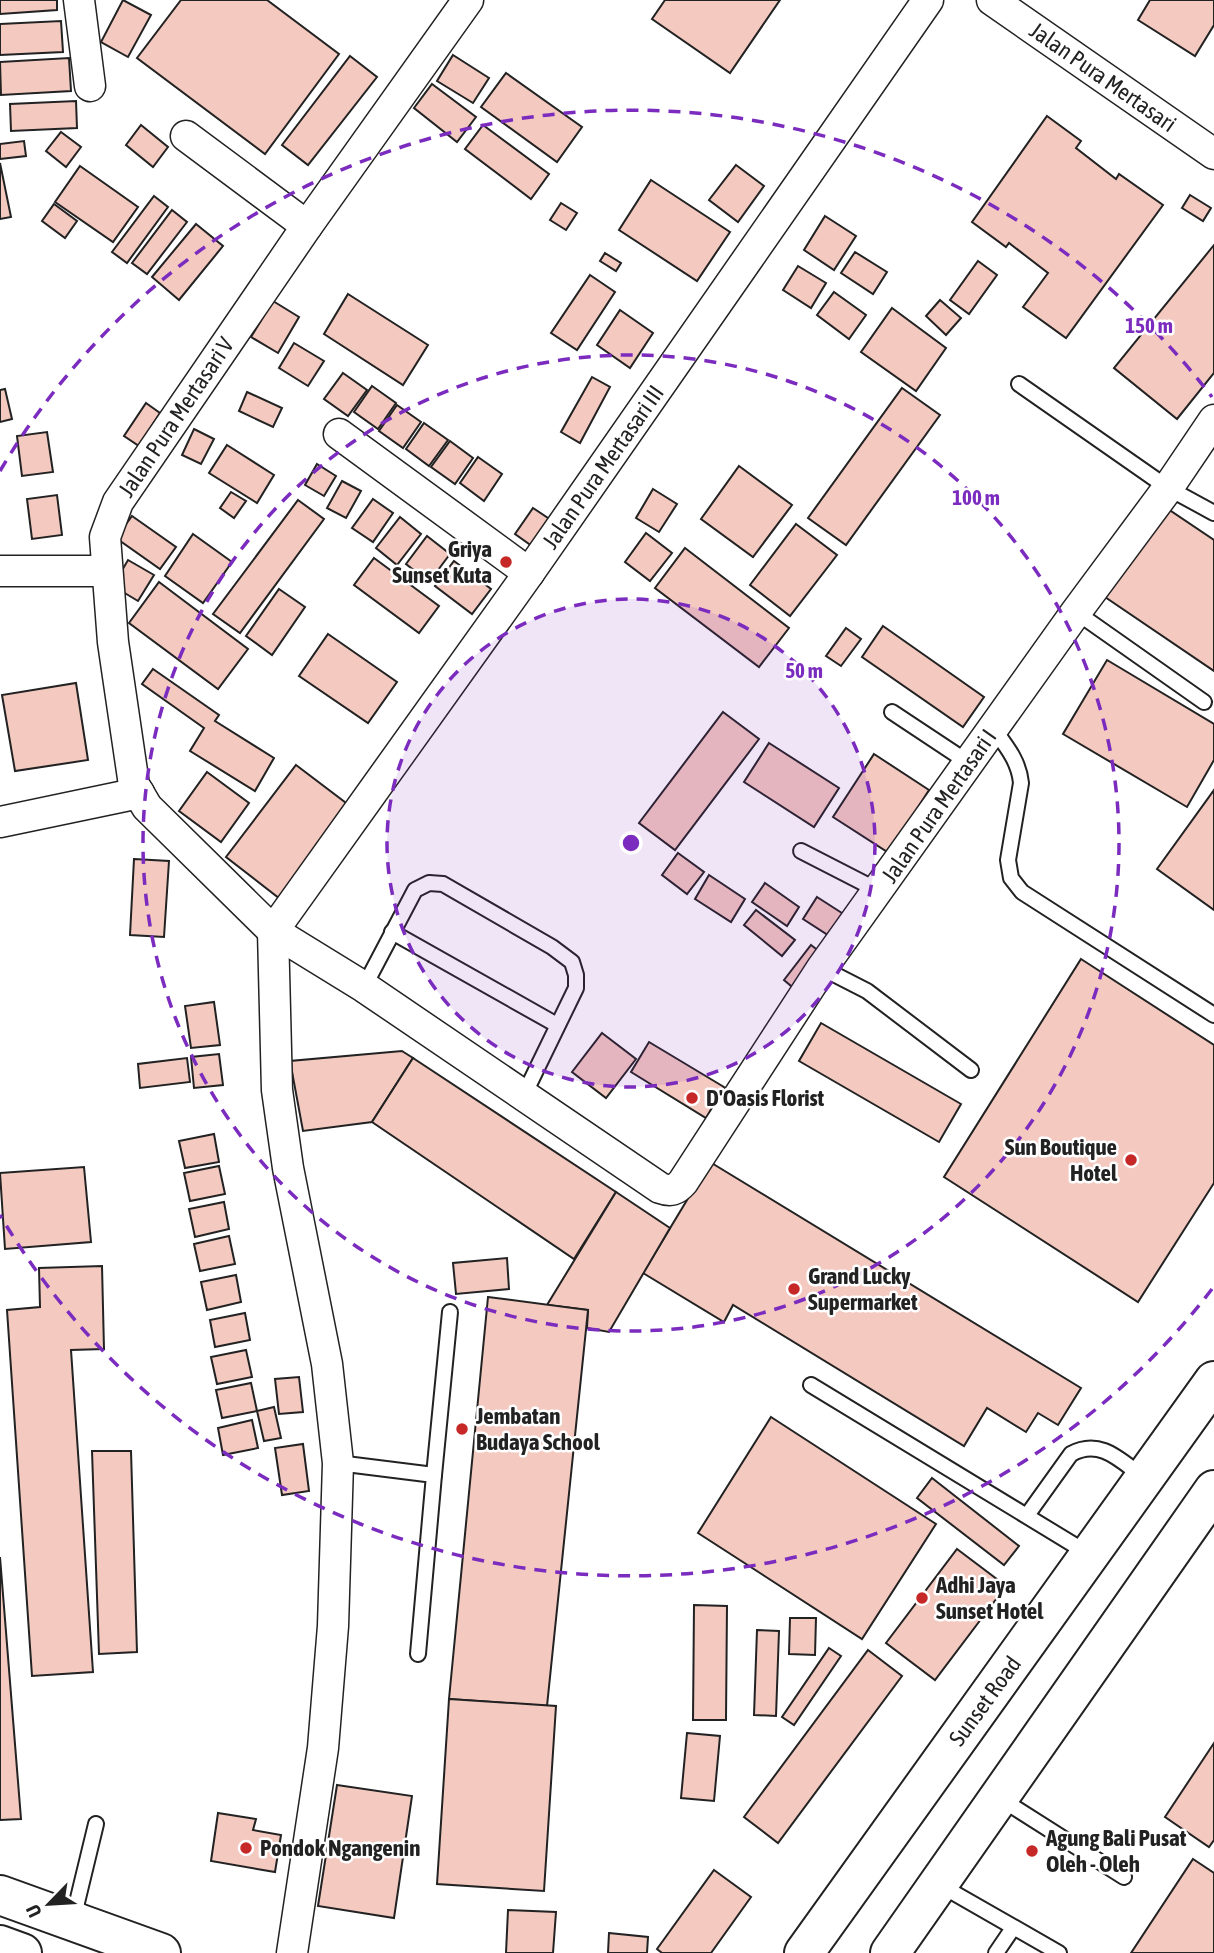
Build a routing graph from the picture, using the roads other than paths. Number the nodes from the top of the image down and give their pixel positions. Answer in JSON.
{"nodes":[{"id":1,"x":79,"y":0,"type":"edge"},
{"id":2,"x":468,"y":0,"type":"edge"},
{"id":3,"x":928,"y":0,"type":"edge"},
{"id":4,"x":992,"y":0,"type":"edge"},
{"id":5,"x":90,"y":86,"type":"dead end"},
{"id":6,"x":186,"y":136,"type":"dead end"},
{"id":7,"x":1214,"y":154,"type":"edge"},
{"id":8,"x":307,"y":226,"type":"junction"},
{"id":9,"x":1019,"y":384,"type":"dead end"},
{"id":10,"x":1214,"y":420,"type":"edge"},
{"id":11,"x":338,"y":435,"type":"dead end"},
{"id":12,"x":1168,"y":488,"type":"junction"},
{"id":13,"x":1214,"y":513,"type":"edge"},
{"id":14,"x":0,"y":569,"type":"edge"},
{"id":15,"x":107,"y":571,"type":"junction"},
{"id":16,"x":529,"y":573,"type":"junction"},
{"id":17,"x":1076,"y":612,"type":"junction"},
{"id":18,"x":1205,"y":702,"type":"dead end"},
{"id":19,"x":892,"y":712,"type":"dead end"},
{"id":20,"x":993,"y":729,"type":"junction"},
{"id":21,"x":969,"y":763,"type":"junction"},
{"id":22,"x":139,"y":793,"type":"junction"},
{"id":23,"x":0,"y":822,"type":"edge"},
{"id":24,"x":801,"y":851,"type":"dead end"},
{"id":25,"x":879,"y":891,"type":"junction"},
{"id":26,"x":273,"y":931,"type":"junction"},
{"id":27,"x":392,"y":932,"type":"junction"},
{"id":28,"x":822,"y":968,"type":"junction"},
{"id":29,"x":363,"y":987,"type":"junction"},
{"id":30,"x":1214,"y":1015,"type":"edge"},
{"id":31,"x":558,"y":1025,"type":"junction"},
{"id":32,"x":971,"y":1070,"type":"dead end"},
{"id":33,"x":524,"y":1095,"type":"junction"},
{"id":34,"x":668,"y":1191,"type":"joint"},
{"id":35,"x":450,"y":1312,"type":"dead end"},
{"id":36,"x":1214,"y":1381,"type":"edge"},
{"id":37,"x":811,"y":1385,"type":"dead end"},
{"id":38,"x":338,"y":1463,"type":"junction"},
{"id":39,"x":434,"y":1475,"type":"junction"},
{"id":40,"x":1145,"y":1478,"type":"junction"},
{"id":41,"x":1212,"y":1495,"type":"edge"},
{"id":42,"x":1028,"y":1514,"type":"junction"},
{"id":43,"x":1091,"y":1554,"type":"junction"},
{"id":44,"x":418,"y":1654,"type":"dead end"},
{"id":45,"x":999,"y":1798,"type":"junction"},
{"id":46,"x":96,"y":1824,"type":"dead end"},
{"id":47,"x":1124,"y":1877,"type":"dead end"},
{"id":48,"x":938,"y":1884,"type":"junction"},
{"id":49,"x":0,"y":1895,"type":"edge"},
{"id":50,"x":72,"y":1920,"type":"junction"},
{"id":51,"x":1013,"y":1928,"type":"junction"},
{"id":52,"x":0,"y":1945,"type":"edge"},
{"id":53,"x":22,"y":1953,"type":"edge"},
{"id":54,"x":160,"y":1953,"type":"edge"},
{"id":55,"x":292,"y":1953,"type":"edge"},
{"id":56,"x":804,"y":1953,"type":"edge"},
{"id":57,"x":890,"y":1953,"type":"edge"},
{"id":58,"x":996,"y":1953,"type":"edge"},
{"id":59,"x":1059,"y":1953,"type":"edge"}],
"edges":[{"from":1,"to":5,"type":"street"},
{"from":2,"to":8,"type":"street","name":"Jalan Pura Mertasari V"},
{"from":3,"to":16,"type":"street","name":"Jalan Pura Mertasari III"},
{"from":4,"to":7,"type":"street","name":"Jalan Pura Mertasari"},
{"from":6,"to":8,"type":"street"},
{"from":8,"to":15,"type":"street","name":"Jalan Pura Mertasari V"},
{"from":9,"to":12,"type":"lane"},
{"from":10,"to":12,"type":"street","name":"Jalan Pura Mertasari I"},
{"from":11,"to":16,"type":"street"},
{"from":12,"to":13,"type":"lane"},
{"from":12,"to":17,"type":"street","name":"Jalan Pura Mertasari I"},
{"from":14,"to":15,"type":"street"},
{"from":15,"to":22,"type":"street","name":"Jalan Pura Mertasari V"},
{"from":16,"to":26,"type":"street","name":"Jalan Pura Mertasari III"},
{"from":17,"to":18,"type":"lane"},
{"from":17,"to":20,"type":"street","name":"Jalan Pura Mertasari I"},
{"from":19,"to":21,"type":"lane"},
{"from":20,"to":21,"type":"street","name":"Jalan Pura Mertasari I"},
{"from":20,"to":30,"type":"lane"},
{"from":21,"to":25,"type":"street","name":"Jalan Pura Mertasari I"},
{"from":22,"to":23,"type":"street"},
{"from":22,"to":26,"type":"street","name":"Jalan Pura Mertasari V"},
{"from":24,"to":25,"type":"lane"},
{"from":25,"to":28,"type":"street","name":"Jalan Pura Mertasari I"},
{"from":26,"to":29,"type":"street","name":"Jalan Pura Mertasari V"},
{"from":26,"to":38,"type":"street"},
{"from":27,"to":29,"type":"lane"},
{"from":27,"to":31,"type":"lane"},
{"from":27,"to":31,"type":"lane"},
{"from":28,"to":32,"type":"lane"},
{"from":28,"to":34,"type":"street","name":"Jalan Pura Mertasari I"},
{"from":29,"to":33,"type":"street","name":"Jalan Pura Mertasari V"},
{"from":31,"to":33,"type":"lane"},
{"from":33,"to":34,"type":"street","name":"Jalan Pura Mertasari V"},
{"from":35,"to":39,"type":"lane"},
{"from":36,"to":40,"type":"highway","name":"Sunset Road"},
{"from":37,"to":42,"type":"lane"},
{"from":38,"to":39,"type":"lane"},
{"from":38,"to":55,"type":"street"},
{"from":39,"to":44,"type":"lane"},
{"from":40,"to":42,"type":"lane"},
{"from":40,"to":43,"type":"highway","name":"Sunset Road"},
{"from":41,"to":45,"type":"highway"},
{"from":42,"to":43,"type":"lane"},
{"from":43,"to":56,"type":"highway","name":"Sunset Road"},
{"from":45,"to":47,"type":"lane"},
{"from":45,"to":48,"type":"highway"},
{"from":46,"to":50,"type":"lane"},
{"from":48,"to":51,"type":"lane"},
{"from":48,"to":57,"type":"highway"},
{"from":49,"to":50,"type":"highway"},
{"from":50,"to":54,"type":"highway"},
{"from":51,"to":58,"type":"lane"},
{"from":51,"to":59,"type":"lane"},
{"from":52,"to":53,"type":"highway"}]}
